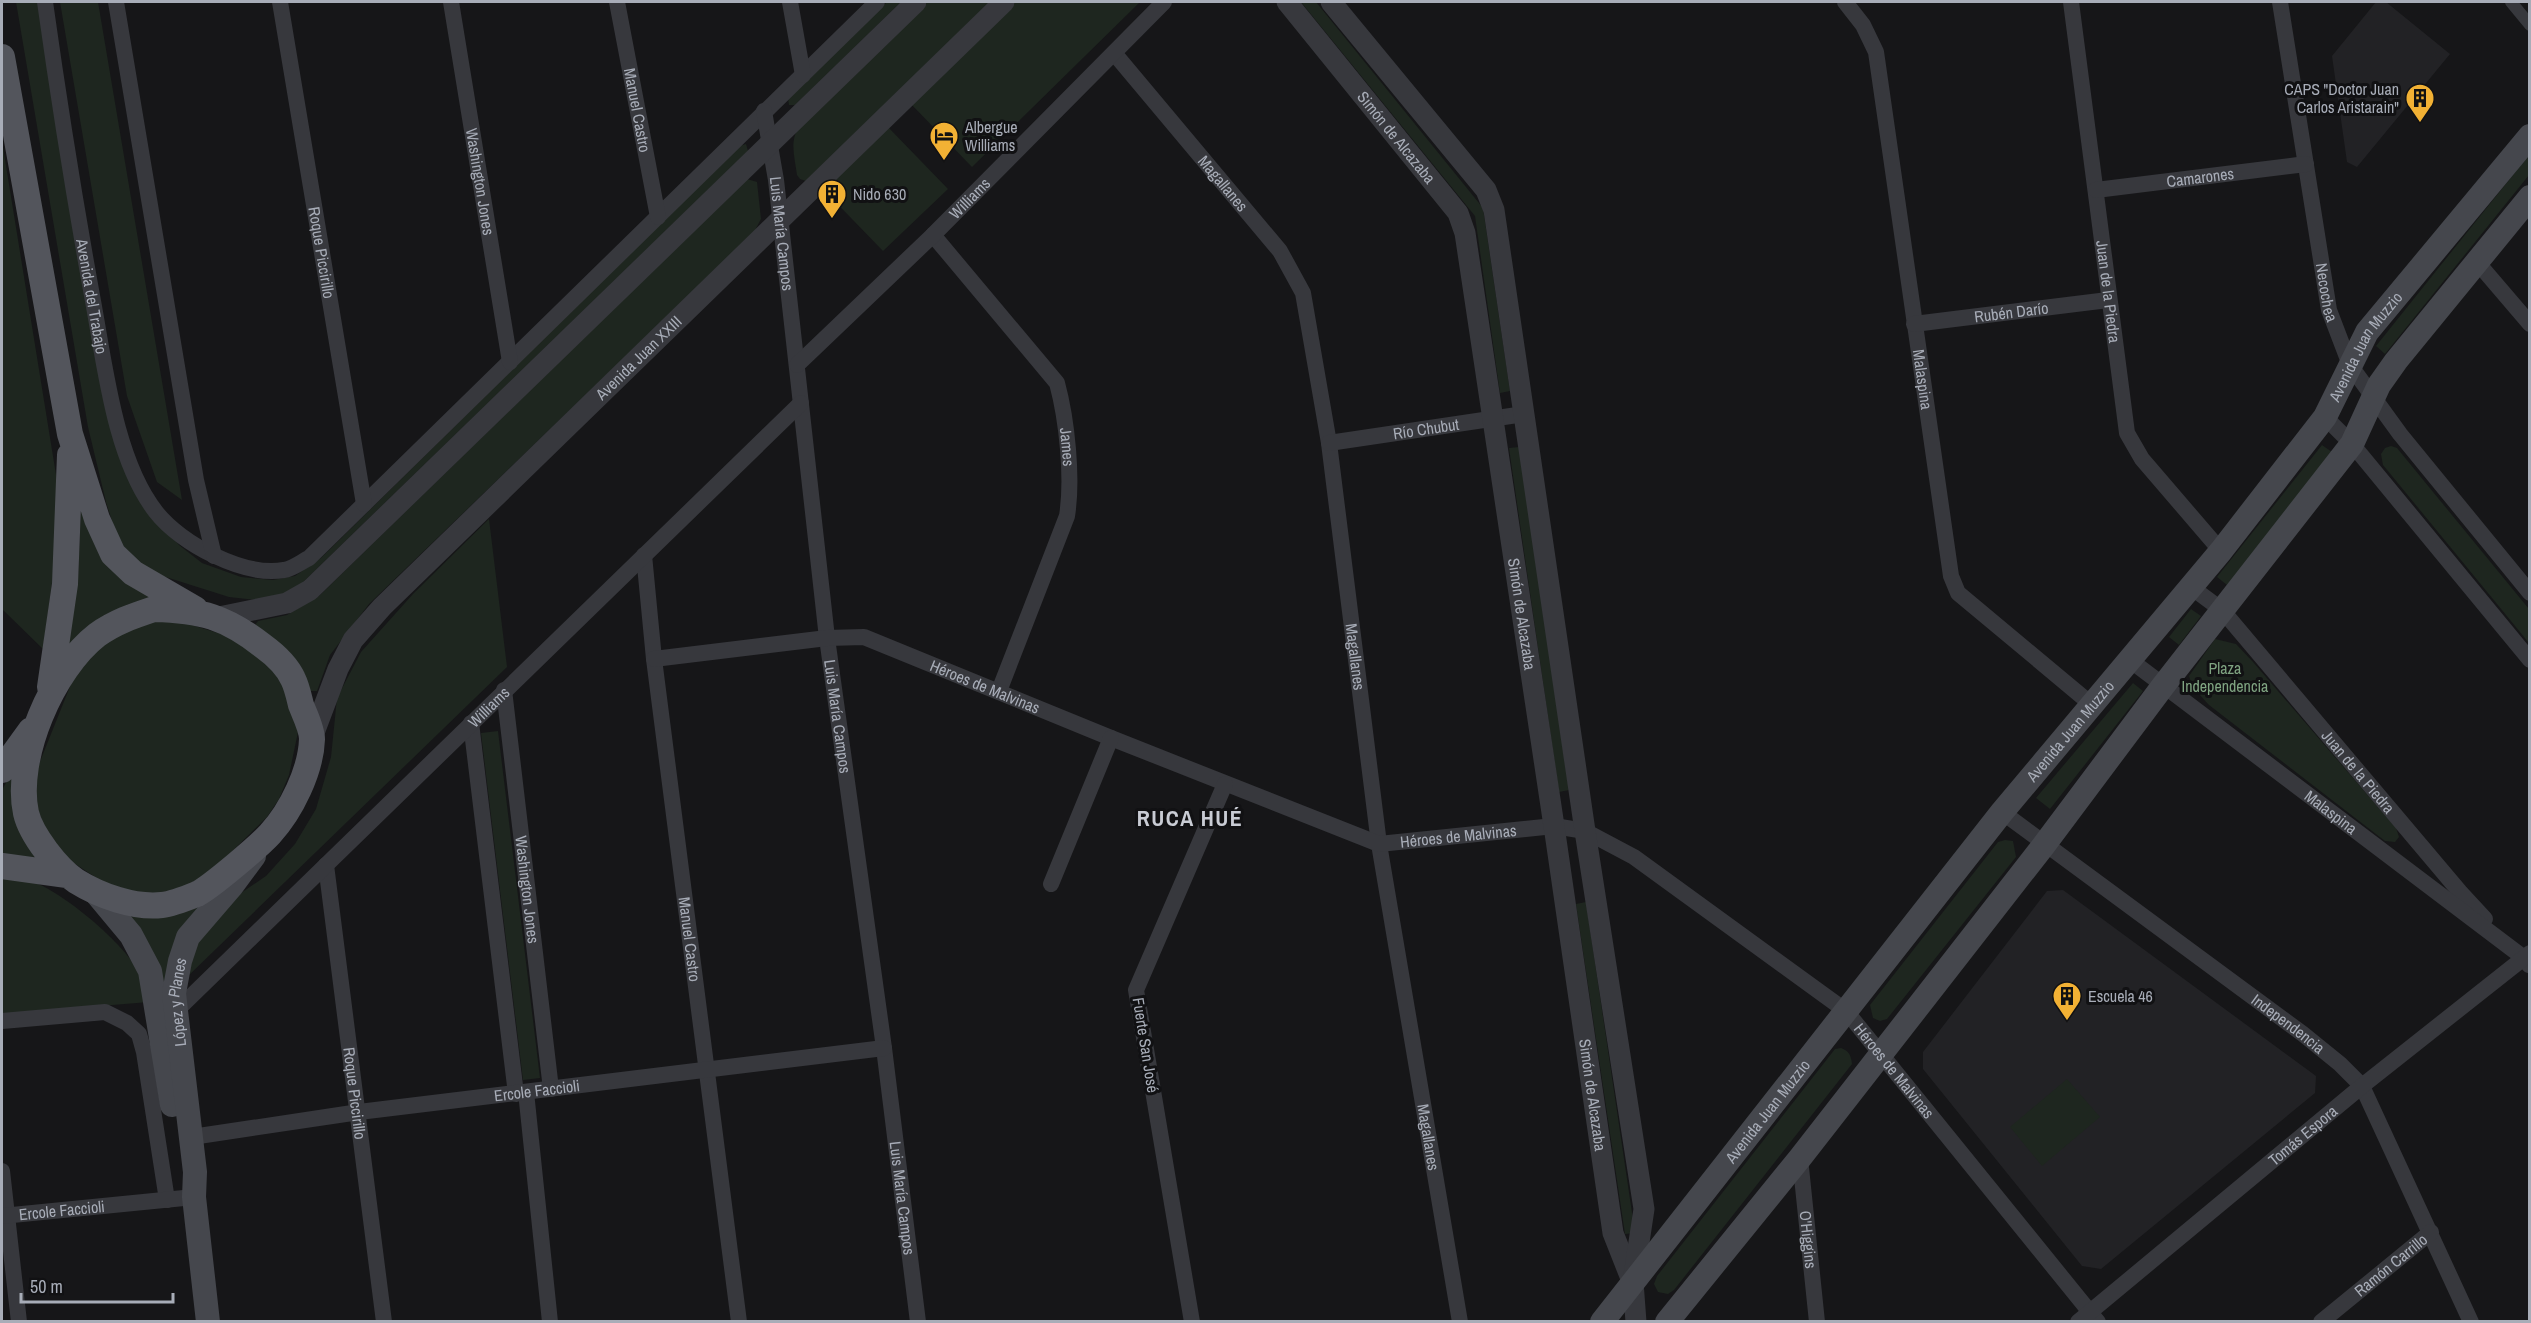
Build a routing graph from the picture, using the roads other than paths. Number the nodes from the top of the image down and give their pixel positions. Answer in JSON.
{"nodes":[{"id":1,"x":45,"y":2,"type":"edge"},
{"id":2,"x":116,"y":2,"type":"edge"},
{"id":3,"x":280,"y":2,"type":"edge"},
{"id":4,"x":451,"y":2,"type":"edge"},
{"id":5,"x":617,"y":2,"type":"edge"},
{"id":6,"x":790,"y":2,"type":"edge"},
{"id":7,"x":877,"y":2,"type":"edge"},
{"id":8,"x":916,"y":2,"type":"edge"},
{"id":9,"x":1004,"y":2,"type":"edge"},
{"id":10,"x":1164,"y":2,"type":"edge"},
{"id":11,"x":1287,"y":2,"type":"edge"},
{"id":12,"x":1331,"y":2,"type":"edge"},
{"id":13,"x":1845,"y":2,"type":"edge"},
{"id":14,"x":2071,"y":2,"type":"edge"},
{"id":15,"x":2280,"y":2,"type":"edge"},
{"id":16,"x":2511,"y":2,"type":"edge"},
{"id":17,"x":2529,"y":25,"type":"edge"},
{"id":18,"x":1114,"y":53,"type":"junction"},
{"id":19,"x":2,"y":57,"type":"edge"},
{"id":20,"x":802,"y":75,"type":"junction"},
{"id":21,"x":764,"y":111,"type":"junction"},
{"id":22,"x":2529,"y":136,"type":"edge"},
{"id":23,"x":770,"y":144,"type":"junction"},
{"id":24,"x":2306,"y":164,"type":"junction"},
{"id":25,"x":2096,"y":190,"type":"junction"},
{"id":26,"x":2529,"y":197,"type":"edge"},
{"id":27,"x":658,"y":217,"type":"junction"},
{"id":28,"x":780,"y":220,"type":"junction"},
{"id":29,"x":933,"y":235,"type":"junction"},
{"id":30,"x":2477,"y":262,"type":"junction"},
{"id":31,"x":2108,"y":300,"type":"junction"},
{"id":32,"x":1914,"y":324,"type":"junction"},
{"id":33,"x":2529,"y":324,"type":"edge"},
{"id":34,"x":510,"y":362,"type":"junction"},
{"id":35,"x":797,"y":365,"type":"junction"},
{"id":36,"x":2350,"y":365,"type":"junction"},
{"id":37,"x":2373,"y":398,"type":"junction"},
{"id":38,"x":801,"y":403,"type":"junction"},
{"id":39,"x":1524,"y":414,"type":"junction"},
{"id":40,"x":2325,"y":417,"type":"junction"},
{"id":41,"x":1491,"y":419,"type":"junction"},
{"id":42,"x":70,"y":434,"type":"junction"},
{"id":43,"x":1329,"y":443,"type":"junction"},
{"id":44,"x":2352,"y":444,"type":"junction"},
{"id":45,"x":364,"y":504,"type":"junction"},
{"id":46,"x":2221,"y":551,"type":"junction"},
{"id":47,"x":644,"y":555,"type":"junction"},
{"id":48,"x":214,"y":556,"type":"junction"},
{"id":49,"x":2191,"y":588,"type":"junction"},
{"id":50,"x":2529,"y":593,"type":"edge"},
{"id":51,"x":2222,"y":610,"type":"junction"},
{"id":52,"x":211,"y":615,"type":"junction"},
{"id":53,"x":827,"y":638,"type":"junction"},
{"id":54,"x":654,"y":659,"type":"junction"},
{"id":55,"x":2130,"y":660,"type":"junction"},
{"id":56,"x":2529,"y":660,"type":"edge"},
{"id":57,"x":2163,"y":686,"type":"junction"},
{"id":58,"x":504,"y":690,"type":"junction"},
{"id":59,"x":999,"y":691,"type":"junction"},
{"id":60,"x":49,"y":696,"type":"junction"},
{"id":61,"x":2091,"y":704,"type":"junction"},
{"id":62,"x":37,"y":723,"type":"junction"},
{"id":63,"x":471,"y":723,"type":"junction"},
{"id":64,"x":312,"y":738,"type":"junction"},
{"id":65,"x":1111,"y":738,"type":"junction"},
{"id":66,"x":2,"y":770,"type":"edge"},
{"id":67,"x":1225,"y":784,"type":"junction"},
{"id":68,"x":2002,"y":812,"type":"junction"},
{"id":69,"x":1554,"y":826,"type":"junction"},
{"id":70,"x":1585,"y":831,"type":"junction"},
{"id":71,"x":270,"y":834,"type":"junction"},
{"id":72,"x":1379,"y":844,"type":"junction"},
{"id":73,"x":2044,"y":845,"type":"junction"},
{"id":74,"x":326,"y":865,"type":"junction"},
{"id":75,"x":2,"y":866,"type":"edge"},
{"id":76,"x":67,"y":875,"type":"junction"},
{"id":77,"x":1051,"y":884,"type":"dead end"},
{"id":78,"x":96,"y":893,"type":"junction"},
{"id":79,"x":2528,"y":959,"type":"edge"},
{"id":80,"x":176,"y":1011,"type":"junction"},
{"id":81,"x":1846,"y":1011,"type":"junction"},
{"id":82,"x":2,"y":1021,"type":"edge"},
{"id":83,"x":884,"y":1048,"type":"junction"},
{"id":84,"x":1881,"y":1053,"type":"junction"},
{"id":85,"x":706,"y":1070,"type":"junction"},
{"id":86,"x":2362,"y":1086,"type":"junction"},
{"id":87,"x":551,"y":1089,"type":"junction"},
{"id":88,"x":521,"y":1093,"type":"junction"},
{"id":89,"x":359,"y":1112,"type":"junction"},
{"id":90,"x":192,"y":1137,"type":"junction"},
{"id":91,"x":1800,"y":1158,"type":"junction"},
{"id":92,"x":2,"y":1171,"type":"edge"},
{"id":93,"x":194,"y":1197,"type":"junction"},
{"id":94,"x":167,"y":1200,"type":"junction"},
{"id":95,"x":4,"y":1215,"type":"edge"},
{"id":96,"x":2431,"y":1232,"type":"junction"},
{"id":97,"x":1633,"y":1282,"type":"junction"},
{"id":98,"x":2089,"y":1318,"type":"edge"},
{"id":99,"x":19,"y":1322,"type":"edge"},
{"id":100,"x":208,"y":1322,"type":"edge"},
{"id":101,"x":384,"y":1322,"type":"edge"},
{"id":102,"x":550,"y":1322,"type":"edge"},
{"id":103,"x":739,"y":1322,"type":"edge"},
{"id":104,"x":918,"y":1322,"type":"edge"},
{"id":105,"x":1192,"y":1322,"type":"edge"},
{"id":106,"x":1460,"y":1322,"type":"edge"},
{"id":107,"x":1602,"y":1322,"type":"edge"},
{"id":108,"x":1636,"y":1322,"type":"edge"},
{"id":109,"x":1667,"y":1322,"type":"edge"},
{"id":110,"x":1817,"y":1322,"type":"edge"},
{"id":111,"x":2321,"y":1322,"type":"edge"},
{"id":112,"x":2471,"y":1322,"type":"edge"}],
"edges":[{"from":1,"to":48,"type":"street","name":"Avenida del Trabajo"},
{"from":2,"to":48,"type":"street"},
{"from":3,"to":45,"type":"street","name":"Roque Piccirillo"},
{"from":4,"to":34,"type":"street","name":"Washington Jones"},
{"from":5,"to":27,"type":"street","name":"Manuel Castro"},
{"from":6,"to":20,"type":"street"},
{"from":7,"to":20,"type":"street"},
{"from":8,"to":23,"type":"street"},
{"from":9,"to":28,"type":"street","name":"Avenida Juan XXIII"},
{"from":10,"to":18,"type":"street","name":"Williams"},
{"from":11,"to":41,"type":"street","name":"Simón de Alcazaba"},
{"from":12,"to":39,"type":"street","name":"Simón de Alcazaba"},
{"from":13,"to":32,"type":"street","name":"Malaspina"},
{"from":14,"to":25,"type":"street","name":"Juan de la Piedra"},
{"from":15,"to":24,"type":"street","name":"Necochea"},
{"from":16,"to":17,"type":"street"},
{"from":18,"to":29,"type":"street","name":"Williams"},
{"from":18,"to":43,"type":"street","name":"Magallanes"},
{"from":19,"to":42,"type":"main road"},
{"from":20,"to":21,"type":"street"},
{"from":21,"to":23,"type":"street","name":"Luis María Campos"},
{"from":21,"to":27,"type":"street"},
{"from":22,"to":36,"type":"main road","name":"Avenida Juan Muzzio"},
{"from":23,"to":28,"type":"street","name":"Luis María Campos"},
{"from":23,"to":52,"type":"street"},
{"from":24,"to":25,"type":"street","name":"Camarones"},
{"from":24,"to":36,"type":"street","name":"Necochea"},
{"from":25,"to":31,"type":"street","name":"Juan de la Piedra"},
{"from":26,"to":30,"type":"main road","name":"Avenida Juan Muzzio"},
{"from":27,"to":34,"type":"street"},
{"from":28,"to":35,"type":"street","name":"Luis María Campos"},
{"from":28,"to":64,"type":"street","name":"Avenida Juan XXIII"},
{"from":29,"to":35,"type":"street","name":"Williams"},
{"from":29,"to":59,"type":"street","name":"James"},
{"from":30,"to":33,"type":"street"},
{"from":30,"to":37,"type":"main road","name":"Avenida Juan Muzzio"},
{"from":31,"to":32,"type":"street","name":"Rubén Darío"},
{"from":31,"to":46,"type":"street","name":"Juan de la Piedra"},
{"from":32,"to":61,"type":"street","name":"Malaspina"},
{"from":34,"to":45,"type":"street"},
{"from":35,"to":38,"type":"street","name":"Luis María Campos"},
{"from":36,"to":37,"type":"street","name":"Necochea"},
{"from":36,"to":40,"type":"main road","name":"Avenida Juan Muzzio"},
{"from":37,"to":44,"type":"main road","name":"Avenida Juan Muzzio"},
{"from":37,"to":50,"type":"street","name":"Necochea"},
{"from":38,"to":47,"type":"street","name":"Williams"},
{"from":38,"to":53,"type":"street","name":"Luis María Campos"},
{"from":39,"to":41,"type":"street","name":"Río Chubut"},
{"from":39,"to":70,"type":"street","name":"Simón de Alcazaba"},
{"from":40,"to":44,"type":"street"},
{"from":40,"to":46,"type":"main road","name":"Avenida Juan Muzzio"},
{"from":41,"to":43,"type":"street","name":"Río Chubut"},
{"from":41,"to":69,"type":"street","name":"Simón de Alcazaba"},
{"from":42,"to":52,"type":"main road"},
{"from":42,"to":60,"type":"main road"},
{"from":43,"to":72,"type":"street","name":"Magallanes"},
{"from":44,"to":51,"type":"main road","name":"Avenida Juan Muzzio"},
{"from":44,"to":56,"type":"street"},
{"from":45,"to":48,"type":"street","name":"Avenida del Trabajo"},
{"from":46,"to":49,"type":"main road","name":"Avenida Juan Muzzio"},
{"from":47,"to":54,"type":"street","name":"Manuel Castro"},
{"from":47,"to":58,"type":"street","name":"Williams"},
{"from":49,"to":51,"type":"street","name":"Juan de la Piedra"},
{"from":49,"to":55,"type":"main road","name":"Avenida Juan Muzzio"},
{"from":51,"to":57,"type":"main road","name":"Avenida Juan Muzzio"},
{"from":51,"to":79,"type":"street","name":"Juan de la Piedra"},
{"from":52,"to":60,"type":"main road"},
{"from":52,"to":64,"type":"main road"},
{"from":53,"to":54,"type":"street","name":"Héroes de Malvinas"},
{"from":53,"to":59,"type":"street","name":"Héroes de Malvinas"},
{"from":53,"to":83,"type":"street","name":"Luis María Campos"},
{"from":54,"to":85,"type":"street","name":"Manuel Castro"},
{"from":55,"to":57,"type":"street","name":"Malaspina"},
{"from":55,"to":61,"type":"main road","name":"Avenida Juan Muzzio"},
{"from":57,"to":73,"type":"main road","name":"Avenida Juan Muzzio"},
{"from":57,"to":79,"type":"street","name":"Malaspina"},
{"from":58,"to":63,"type":"street","name":"Williams"},
{"from":58,"to":87,"type":"street","name":"Washington Jones"},
{"from":59,"to":65,"type":"street","name":"Héroes de Malvinas"},
{"from":60,"to":62,"type":"main road"},
{"from":61,"to":68,"type":"main road","name":"Avenida Juan Muzzio"},
{"from":62,"to":66,"type":"main road"},
{"from":62,"to":76,"type":"main road"},
{"from":63,"to":74,"type":"street","name":"Williams"},
{"from":63,"to":88,"type":"street"},
{"from":64,"to":71,"type":"main road"},
{"from":65,"to":67,"type":"street","name":"Héroes de Malvinas"},
{"from":65,"to":77,"type":"street"},
{"from":67,"to":72,"type":"street","name":"Héroes de Malvinas"},
{"from":67,"to":105,"type":"street","name":"Fuerte San José"},
{"from":68,"to":73,"type":"street","name":"Independencia"},
{"from":68,"to":81,"type":"main road","name":"Avenida Juan Muzzio"},
{"from":69,"to":70,"type":"street","name":"Héroes de Malvinas"},
{"from":69,"to":72,"type":"street","name":"Héroes de Malvinas"},
{"from":69,"to":97,"type":"street","name":"Simón de Alcazaba"},
{"from":70,"to":81,"type":"street","name":"Héroes de Malvinas"},
{"from":70,"to":97,"type":"street","name":"Simón de Alcazaba"},
{"from":71,"to":78,"type":"main road"},
{"from":71,"to":80,"type":"main road","name":"López y Planes"},
{"from":72,"to":106,"type":"street","name":"Magallanes"},
{"from":73,"to":84,"type":"main road","name":"Avenida Juan Muzzio"},
{"from":73,"to":86,"type":"street","name":"Independencia"},
{"from":74,"to":80,"type":"street","name":"Williams"},
{"from":74,"to":89,"type":"street","name":"Roque Piccirillo"},
{"from":75,"to":76,"type":"main road"},
{"from":76,"to":78,"type":"main road"},
{"from":78,"to":93,"type":"main road","name":"López y Planes"},
{"from":79,"to":86,"type":"street","name":"Tomás Espora"},
{"from":80,"to":90,"type":"main road","name":"López y Planes"},
{"from":81,"to":84,"type":"street","name":"Héroes de Malvinas"},
{"from":81,"to":97,"type":"main road","name":"Avenida Juan Muzzio"},
{"from":82,"to":94,"type":"street"},
{"from":83,"to":85,"type":"street","name":"Ercole Faccioli"},
{"from":83,"to":104,"type":"street","name":"Luis María Campos"},
{"from":84,"to":91,"type":"main road","name":"Avenida Juan Muzzio"},
{"from":84,"to":98,"type":"street","name":"Héroes de Malvinas"},
{"from":85,"to":87,"type":"street","name":"Ercole Faccioli"},
{"from":85,"to":103,"type":"street","name":"Manuel Castro"},
{"from":86,"to":96,"type":"street","name":"Independencia"},
{"from":86,"to":98,"type":"street","name":"Tomás Espora"},
{"from":87,"to":88,"type":"street","name":"Ercole Faccioli"},
{"from":88,"to":89,"type":"street","name":"Ercole Faccioli"},
{"from":88,"to":102,"type":"street"},
{"from":89,"to":90,"type":"street","name":"Ercole Faccioli"},
{"from":89,"to":101,"type":"street","name":"Roque Piccirillo"},
{"from":90,"to":93,"type":"main road","name":"López y Planes"},
{"from":91,"to":109,"type":"main road","name":"Avenida Juan Muzzio"},
{"from":91,"to":110,"type":"street","name":"O'Higgins"},
{"from":92,"to":95,"type":"street"},
{"from":93,"to":94,"type":"street","name":"Ercole Faccioli"},
{"from":93,"to":100,"type":"main road","name":"López y Planes"},
{"from":94,"to":95,"type":"street","name":"Ercole Faccioli"},
{"from":95,"to":99,"type":"street"},
{"from":96,"to":111,"type":"street","name":"Ramón Carrillo"},
{"from":96,"to":112,"type":"street","name":"Independencia"},
{"from":97,"to":107,"type":"main road","name":"Avenida Juan Muzzio"},
{"from":97,"to":108,"type":"street","name":"Simón de Alcazaba"}]}
